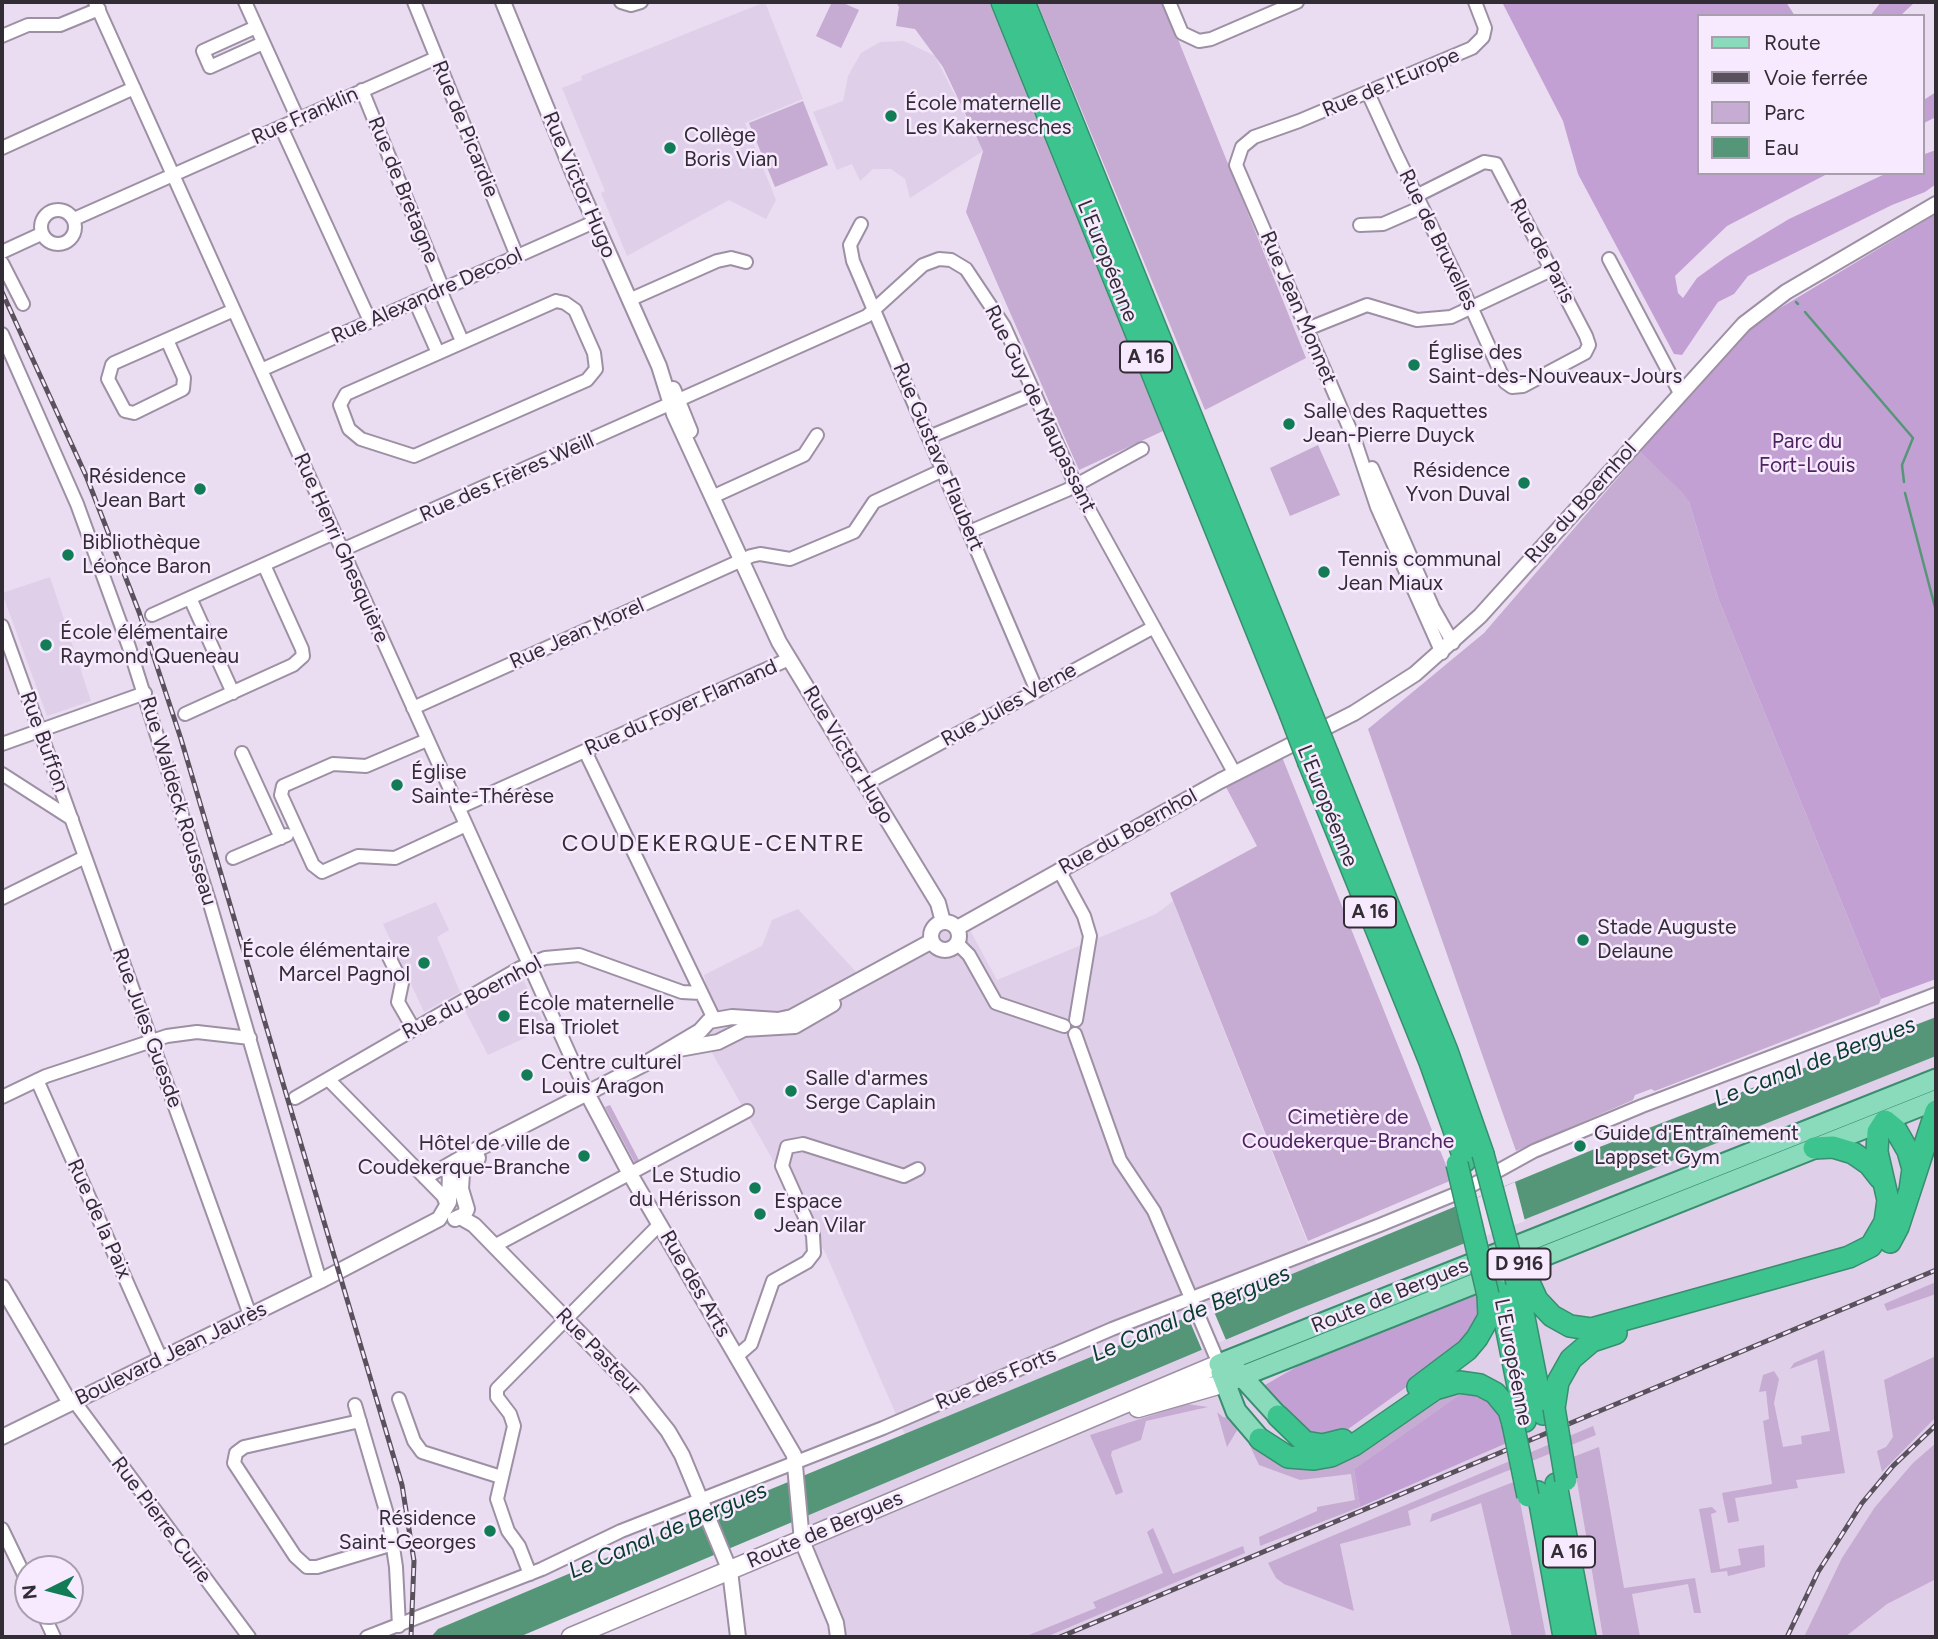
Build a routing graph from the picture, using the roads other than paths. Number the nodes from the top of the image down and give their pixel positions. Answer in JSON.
{"nodes":[{"id":1,"x":245,"y":2,"type":"edge"},
{"id":2,"x":414,"y":2,"type":"edge"},
{"id":3,"x":503,"y":2,"type":"edge"},
{"id":4,"x":641,"y":2,"type":"edge"},
{"id":5,"x":1002,"y":2,"type":"edge"},
{"id":6,"x":1024,"y":2,"type":"edge"},
{"id":7,"x":1169,"y":2,"type":"edge"},
{"id":8,"x":1294,"y":2,"type":"edge"},
{"id":9,"x":1475,"y":2,"type":"edge"},
{"id":10,"x":623,"y":3,"type":"edge"},
{"id":11,"x":97,"y":5,"type":"edge"},
{"id":12,"x":256,"y":27,"type":"junction"},
{"id":13,"x":2,"y":36,"type":"edge"},
{"id":14,"x":263,"y":43,"type":"junction"},
{"id":15,"x":436,"y":58,"type":"junction"},
{"id":16,"x":134,"y":88,"type":"junction"},
{"id":17,"x":362,"y":90,"type":"junction"},
{"id":18,"x":1368,"y":93,"type":"junction"},
{"id":19,"x":298,"y":119,"type":"junction"},
{"id":20,"x":281,"y":127,"type":"junction"},
{"id":21,"x":2,"y":148,"type":"edge"},
{"id":22,"x":1243,"y":151,"type":"joint"},
{"id":23,"x":173,"y":175,"type":"junction"},
{"id":24,"x":1419,"y":201,"type":"junction"},
{"id":25,"x":1936,"y":204,"type":"edge"},
{"id":26,"x":74,"y":219,"type":"junction"},
{"id":27,"x":594,"y":222,"type":"junction"},
{"id":28,"x":861,"y":224,"type":"dead end"},
{"id":29,"x":1360,"y":225,"type":"dead end"},
{"id":30,"x":41,"y":234,"type":"junction"},
{"id":31,"x":2,"y":252,"type":"edge"},
{"id":32,"x":516,"y":256,"type":"junction"},
{"id":33,"x":1609,"y":259,"type":"dead end"},
{"id":34,"x":746,"y":262,"type":"dead end"},
{"id":35,"x":2,"y":263,"type":"edge"},
{"id":36,"x":1550,"y":270,"type":"junction"},
{"id":37,"x":441,"y":289,"type":"junction"},
{"id":38,"x":629,"y":300,"type":"junction"},
{"id":39,"x":415,"y":301,"type":"junction"},
{"id":40,"x":23,"y":304,"type":"dead end"},
{"id":41,"x":1472,"y":309,"type":"junction"},
{"id":42,"x":234,"y":310,"type":"junction"},
{"id":43,"x":875,"y":311,"type":"junction"},
{"id":44,"x":370,"y":321,"type":"junction"},
{"id":45,"x":1307,"y":329,"type":"junction"},
{"id":46,"x":2,"y":334,"type":"edge"},
{"id":47,"x":167,"y":340,"type":"junction"},
{"id":48,"x":463,"y":341,"type":"junction"},
{"id":49,"x":438,"y":353,"type":"junction"},
{"id":50,"x":261,"y":370,"type":"junction"},
{"id":51,"x":1509,"y":386,"type":"joint"},
{"id":52,"x":1035,"y":393,"type":"junction"},
{"id":53,"x":1680,"y":393,"type":"junction"},
{"id":54,"x":675,"y":403,"type":"junction"},
{"id":55,"x":817,"y":435,"type":"dead end"},
{"id":56,"x":929,"y":437,"type":"junction"},
{"id":57,"x":1355,"y":441,"type":"junction"},
{"id":58,"x":1142,"y":449,"type":"dead end"},
{"id":59,"x":943,"y":470,"type":"junction"},
{"id":60,"x":1076,"y":485,"type":"junction"},
{"id":61,"x":715,"y":495,"type":"junction"},
{"id":62,"x":970,"y":532,"type":"junction"},
{"id":63,"x":334,"y":533,"type":"junction"},
{"id":64,"x":342,"y":550,"type":"junction"},
{"id":65,"x":743,"y":560,"type":"junction"},
{"id":66,"x":264,"y":565,"type":"junction"},
{"id":67,"x":190,"y":598,"type":"junction"},
{"id":68,"x":152,"y":615,"type":"dead end"},
{"id":69,"x":2,"y":626,"type":"edge"},
{"id":70,"x":1154,"y":627,"type":"junction"},
{"id":71,"x":1453,"y":643,"type":"junction"},
{"id":72,"x":1442,"y":653,"type":"junction"},
{"id":73,"x":789,"y":659,"type":"junction"},
{"id":74,"x":1037,"y":691,"type":"junction"},
{"id":75,"x":145,"y":693,"type":"junction"},
{"id":76,"x":233,"y":693,"type":"junction"},
{"id":77,"x":413,"y":708,"type":"junction"},
{"id":78,"x":1298,"y":708,"type":"junction"},
{"id":79,"x":185,"y":714,"type":"dead end"},
{"id":80,"x":40,"y":731,"type":"junction"},
{"id":81,"x":427,"y":740,"type":"junction"},
{"id":82,"x":2,"y":744,"type":"edge"},
{"id":83,"x":585,"y":751,"type":"junction"},
{"id":84,"x":242,"y":752,"type":"dead end"},
{"id":85,"x":1319,"y":759,"type":"junction"},
{"id":86,"x":2,"y":774,"type":"edge"},
{"id":87,"x":1235,"y":774,"type":"junction"},
{"id":88,"x":865,"y":784,"type":"junction"},
{"id":89,"x":458,"y":808,"type":"junction"},
{"id":90,"x":72,"y":820,"type":"junction"},
{"id":91,"x":466,"y":825,"type":"junction"},
{"id":92,"x":297,"y":830,"type":"junction"},
{"id":93,"x":281,"y":838,"type":"junction"},
{"id":94,"x":85,"y":857,"type":"junction"},
{"id":95,"x":233,"y":858,"type":"dead end"},
{"id":96,"x":1059,"y":870,"type":"junction"},
{"id":97,"x":2,"y":898,"type":"edge"},
{"id":98,"x":950,"y":925,"type":"junction"},
{"id":99,"x":932,"y":941,"type":"junction"},
{"id":100,"x":957,"y":943,"type":"junction"},
{"id":101,"x":389,"y":957,"type":"dead end"},
{"id":102,"x":528,"y":964,"type":"junction"},
{"id":103,"x":877,"y":971,"type":"junction"},
{"id":104,"x":701,"y":993,"type":"junction"},
{"id":105,"x":1936,"y":994,"type":"edge"},
{"id":106,"x":711,"y":1022,"type":"junction"},
{"id":107,"x":1070,"y":1023,"type":"junction"},
{"id":108,"x":413,"y":1028,"type":"junction"},
{"id":109,"x":250,"y":1038,"type":"junction"},
{"id":110,"x":718,"y":1039,"type":"junction"},
{"id":111,"x":151,"y":1041,"type":"junction"},
{"id":112,"x":646,"y":1063,"type":"junction"},
{"id":113,"x":328,"y":1079,"type":"junction"},
{"id":114,"x":1936,"y":1079,"type":"edge"},
{"id":115,"x":37,"y":1080,"type":"junction"},
{"id":116,"x":1936,"y":1089,"type":"edge"},
{"id":117,"x":588,"y":1094,"type":"junction"},
{"id":118,"x":2,"y":1097,"type":"edge"},
{"id":119,"x":295,"y":1098,"type":"dead end"},
{"id":120,"x":1936,"y":1100,"type":"edge"},
{"id":121,"x":747,"y":1111,"type":"dead end"},
{"id":122,"x":1936,"y":1111,"type":"edge"},
{"id":123,"x":1836,"y":1118,"type":"junction"},
{"id":124,"x":1885,"y":1121,"type":"junction"},
{"id":125,"x":1814,"y":1148,"type":"junction"},
{"id":126,"x":466,"y":1154,"type":"junction"},
{"id":127,"x":1475,"y":1158,"type":"junction"},
{"id":128,"x":918,"y":1169,"type":"dead end"},
{"id":129,"x":630,"y":1174,"type":"junction"},
{"id":130,"x":425,"y":1178,"type":"junction"},
{"id":131,"x":1885,"y":1186,"type":"junction"},
{"id":132,"x":1910,"y":1190,"type":"junction"},
{"id":133,"x":454,"y":1208,"type":"junction"},
{"id":134,"x":660,"y":1224,"type":"junction"},
{"id":135,"x":494,"y":1246,"type":"junction"},
{"id":136,"x":320,"y":1281,"type":"junction"},
{"id":137,"x":1508,"y":1286,"type":"junction"},
{"id":138,"x":2,"y":1287,"type":"edge"},
{"id":139,"x":1195,"y":1305,"type":"junction"},
{"id":140,"x":250,"y":1315,"type":"junction"},
{"id":141,"x":566,"y":1319,"type":"junction"},
{"id":142,"x":737,"y":1356,"type":"junction"},
{"id":143,"x":161,"y":1359,"type":"junction"},
{"id":144,"x":1225,"y":1368,"type":"junction"},
{"id":145,"x":400,"y":1399,"type":"dead end"},
{"id":146,"x":72,"y":1402,"type":"junction"},
{"id":147,"x":355,"y":1405,"type":"dead end"},
{"id":148,"x":1278,"y":1416,"type":"joint"},
{"id":149,"x":1534,"y":1417,"type":"junction"},
{"id":150,"x":360,"y":1420,"type":"junction"},
{"id":151,"x":2,"y":1437,"type":"edge"},
{"id":152,"x":1260,"y":1439,"type":"joint"},
{"id":153,"x":796,"y":1470,"type":"junction"},
{"id":154,"x":501,"y":1477,"type":"junction"},
{"id":155,"x":1547,"y":1488,"type":"junction"},
{"id":156,"x":703,"y":1505,"type":"junction"},
{"id":157,"x":2,"y":1529,"type":"edge"},
{"id":158,"x":802,"y":1541,"type":"junction"},
{"id":159,"x":393,"y":1544,"type":"junction"},
{"id":160,"x":15,"y":1555,"type":"edge"},
{"id":161,"x":727,"y":1564,"type":"junction"},
{"id":162,"x":530,"y":1574,"type":"junction"},
{"id":163,"x":399,"y":1626,"type":"junction"},
{"id":164,"x":1573,"y":1630,"type":"edge"},
{"id":165,"x":250,"y":1637,"type":"edge"},
{"id":166,"x":367,"y":1637,"type":"edge"},
{"id":167,"x":571,"y":1637,"type":"edge"},
{"id":168,"x":738,"y":1637,"type":"edge"},
{"id":169,"x":838,"y":1637,"type":"edge"}],
"edges":[{"from":1,"to":12,"type":"street"},
{"from":2,"to":15,"type":"street","name":"Rue de Picardie"},
{"from":3,"to":27,"type":"street","name":"Rue Victor Hugo"},
{"from":4,"to":10,"type":"street"},
{"from":5,"to":78,"type":"highway","name":"L'Européenne","number":"A 16"},
{"from":6,"to":78,"type":"highway","name":"L'Européenne","number":"A 16"},
{"from":7,"to":8,"type":"street"},
{"from":9,"to":18,"type":"street","name":"Rue de l'Europe"},
{"from":11,"to":13,"type":"street"},
{"from":11,"to":16,"type":"street","name":"Rue Henri Ghesquière"},
{"from":12,"to":14,"type":"street"},
{"from":12,"to":14,"type":"street"},
{"from":14,"to":19,"type":"street"},
{"from":15,"to":17,"type":"street","name":"Rue Franklin"},
{"from":15,"to":32,"type":"street","name":"Rue de Picardie"},
{"from":16,"to":21,"type":"street"},
{"from":16,"to":23,"type":"street","name":"Rue Henri Ghesquière"},
{"from":17,"to":19,"type":"street","name":"Rue Franklin"},
{"from":17,"to":37,"type":"street","name":"Rue de Bretagne"},
{"from":18,"to":22,"type":"street","name":"Rue de l'Europe"},
{"from":18,"to":24,"type":"street","name":"Rue de Bruxelles"},
{"from":19,"to":20,"type":"street","name":"Rue Franklin"},
{"from":20,"to":23,"type":"street","name":"Rue Franklin"},
{"from":20,"to":44,"type":"street"},
{"from":22,"to":45,"type":"street","name":"Rue Jean Monnet"},
{"from":23,"to":26,"type":"street","name":"Rue Franklin"},
{"from":23,"to":42,"type":"street","name":"Rue Henri Ghesquière"},
{"from":24,"to":29,"type":"street"},
{"from":24,"to":36,"type":"street","name":"Rue de Paris"},
{"from":24,"to":41,"type":"street","name":"Rue de Bruxelles"},
{"from":25,"to":53,"type":"street","name":"Rue du Boernhol"},
{"from":26,"to":30,"type":"street"},
{"from":26,"to":30,"type":"street"},
{"from":27,"to":32,"type":"street","name":"Rue Alexandre Decool"},
{"from":27,"to":38,"type":"street","name":"Rue Victor Hugo"},
{"from":28,"to":43,"type":"street","name":"Rue Gustave Flaubert"},
{"from":30,"to":31,"type":"street"},
{"from":32,"to":37,"type":"street","name":"Rue Alexandre Decool"},
{"from":33,"to":53,"type":"street"},
{"from":34,"to":38,"type":"street"},
{"from":35,"to":40,"type":"street"},
{"from":36,"to":41,"type":"street"},
{"from":36,"to":51,"type":"street","name":"Rue de Paris"},
{"from":37,"to":39,"type":"street","name":"Rue Alexandre Decool"},
{"from":37,"to":48,"type":"street","name":"Rue de Bretagne"},
{"from":38,"to":54,"type":"street","name":"Rue Victor Hugo"},
{"from":39,"to":44,"type":"street","name":"Rue Alexandre Decool"},
{"from":39,"to":49,"type":"street"},
{"from":41,"to":45,"type":"street"},
{"from":41,"to":51,"type":"street","name":"Rue de Bruxelles"},
{"from":42,"to":47,"type":"street"},
{"from":42,"to":50,"type":"street","name":"Rue Henri Ghesquière"},
{"from":43,"to":52,"type":"street","name":"Rue Guy de Maupassant"},
{"from":43,"to":54,"type":"street","name":"Rue Guy de Maupassant"},
{"from":43,"to":56,"type":"street","name":"Rue Gustave Flaubert"},
{"from":44,"to":50,"type":"street","name":"Rue Alexandre Decool"},
{"from":45,"to":57,"type":"street","name":"Rue Jean Monnet"},
{"from":46,"to":75,"type":"street","name":"Rue Waldeck Rousseau"},
{"from":47,"to":47,"type":"street"},
{"from":48,"to":49,"type":"street"},
{"from":48,"to":49,"type":"street"},
{"from":50,"to":63,"type":"street","name":"Rue Henri Ghesquière"},
{"from":52,"to":56,"type":"street"},
{"from":52,"to":60,"type":"street","name":"Rue Guy de Maupassant"},
{"from":53,"to":71,"type":"street","name":"Rue du Boernhol"},
{"from":54,"to":61,"type":"street","name":"Rue Victor Hugo"},
{"from":54,"to":64,"type":"street","name":"Rue des Frères Weill"},
{"from":55,"to":61,"type":"street"},
{"from":56,"to":59,"type":"street","name":"Rue Gustave Flaubert"},
{"from":57,"to":71,"type":"street","name":"Rue Jean Monnet"},
{"from":57,"to":72,"type":"street","name":"Rue Jean Monnet"},
{"from":58,"to":60,"type":"street"},
{"from":59,"to":62,"type":"street","name":"Rue Gustave Flaubert"},
{"from":59,"to":65,"type":"street"},
{"from":60,"to":62,"type":"street"},
{"from":60,"to":70,"type":"street","name":"Rue Guy de Maupassant"},
{"from":61,"to":65,"type":"street","name":"Rue Victor Hugo"},
{"from":62,"to":74,"type":"street","name":"Rue Gustave Flaubert"},
{"from":63,"to":64,"type":"street","name":"Rue Henri Ghesquière"},
{"from":63,"to":66,"type":"street"},
{"from":64,"to":77,"type":"street","name":"Rue Henri Ghesquière"},
{"from":65,"to":73,"type":"street","name":"Rue Victor Hugo"},
{"from":65,"to":77,"type":"street","name":"Rue Jean Morel"},
{"from":66,"to":67,"type":"street"},
{"from":66,"to":76,"type":"street"},
{"from":67,"to":68,"type":"street"},
{"from":67,"to":76,"type":"street"},
{"from":69,"to":80,"type":"street","name":"Rue Buffon"},
{"from":70,"to":74,"type":"street","name":"Rue Jules Verne"},
{"from":70,"to":87,"type":"street","name":"Rue Guy de Maupassant"},
{"from":71,"to":72,"type":"street","name":"Rue du Boernhol"},
{"from":72,"to":87,"type":"street","name":"Rue du Boernhol"},
{"from":73,"to":83,"type":"street","name":"Rue du Foyer Flamand"},
{"from":73,"to":88,"type":"street","name":"Rue Victor Hugo"},
{"from":74,"to":88,"type":"street","name":"Rue Jules Verne"},
{"from":75,"to":80,"type":"street"},
{"from":75,"to":109,"type":"street","name":"Rue Waldeck Rousseau"},
{"from":76,"to":79,"type":"street"},
{"from":77,"to":81,"type":"street","name":"Rue Henri Ghesquière"},
{"from":78,"to":85,"type":"highway","name":"L'Européenne","number":"A 16","bridge":true},
{"from":80,"to":82,"type":"street"},
{"from":80,"to":90,"type":"street","name":"Rue Buffon"},
{"from":81,"to":89,"type":"street","name":"Rue Henri Ghesquière"},
{"from":81,"to":92,"type":"street"},
{"from":83,"to":89,"type":"street","name":"Rue du Foyer Flamand"},
{"from":83,"to":104,"type":"street"},
{"from":84,"to":93,"type":"street"},
{"from":85,"to":127,"type":"highway","name":"L'Européenne","number":"A 16"},
{"from":85,"to":127,"type":"highway","name":"L'Européenne","number":"A 16"},
{"from":86,"to":90,"type":"street"},
{"from":87,"to":96,"type":"street","name":"Rue du Boernhol"},
{"from":88,"to":98,"type":"street","name":"Rue Victor Hugo"},
{"from":89,"to":91,"type":"street","name":"Rue Henri Ghesquière"},
{"from":90,"to":94,"type":"street","name":"Rue Jules Guesde"},
{"from":91,"to":92,"type":"street"},
{"from":91,"to":102,"type":"street","name":"Rue Henri Ghesquière"},
{"from":92,"to":93,"type":"street"},
{"from":93,"to":95,"type":"street"},
{"from":94,"to":97,"type":"street"},
{"from":94,"to":111,"type":"street","name":"Rue Jules Guesde"},
{"from":96,"to":98,"type":"street","name":"Rue du Boernhol"},
{"from":96,"to":107,"type":"street"},
{"from":98,"to":99,"type":"street"},
{"from":98,"to":100,"type":"street"},
{"from":99,"to":100,"type":"street"},
{"from":99,"to":103,"type":"street"},
{"from":100,"to":107,"type":"street"},
{"from":101,"to":108,"type":"street"},
{"from":102,"to":104,"type":"street","name":"Rue du Boernhol"},
{"from":102,"to":108,"type":"street","name":"Rue du Boernhol"},
{"from":102,"to":117,"type":"street","name":"Rue Henri Ghesquière"},
{"from":103,"to":106,"type":"street"},
{"from":103,"to":110,"type":"street"},
{"from":104,"to":106,"type":"street"},
{"from":105,"to":139,"type":"street","name":"Rue des Forts"},
{"from":106,"to":110,"type":"street"},
{"from":106,"to":110,"type":"street"},
{"from":106,"to":112,"type":"street"},
{"from":107,"to":139,"type":"street"},
{"from":108,"to":113,"type":"street","name":"Rue du Boernhol"},
{"from":109,"to":111,"type":"street"},
{"from":109,"to":136,"type":"street","name":"Rue Waldeck Rousseau"},
{"from":110,"to":112,"type":"street"},
{"from":111,"to":115,"type":"street"},
{"from":111,"to":140,"type":"street","name":"Rue Jules Guesde"},
{"from":112,"to":117,"type":"street"},
{"from":113,"to":119,"type":"street","name":"Rue du Boernhol"},
{"from":113,"to":130,"type":"street","name":"Rue Pasteur"},
{"from":114,"to":123,"type":"main road","name":"Route de Bergues","number":"D 916"},
{"from":115,"to":118,"type":"street"},
{"from":115,"to":143,"type":"street","name":"Rue de la Paix"},
{"from":116,"to":124,"type":"main road"},
{"from":117,"to":126,"type":"street"},
{"from":117,"to":129,"type":"street","name":"Rue des Arts"},
{"from":117,"to":133,"type":"street"},
{"from":120,"to":124,"type":"main road","name":"Route de Bergues","number":"D 916"},
{"from":121,"to":129,"type":"street"},
{"from":122,"to":132,"type":"highway"},
{"from":123,"to":124,"type":"main road"},
{"from":123,"to":144,"type":"main road","name":"Route de Bergues","number":"D 916"},
{"from":124,"to":125,"type":"main road","name":"Route de Bergues","number":"D 916"},
{"from":124,"to":131,"type":"highway"},
{"from":124,"to":132,"type":"highway"},
{"from":125,"to":131,"type":"highway"},
{"from":125,"to":144,"type":"main road","name":"Route de Bergues","number":"D 916"},
{"from":126,"to":130,"type":"street"},
{"from":126,"to":133,"type":"street"},
{"from":127,"to":137,"type":"highway","name":"L'Européenne","number":"A 16","bridge":true},
{"from":127,"to":137,"type":"highway","bridge":true},
{"from":128,"to":142,"type":"street"},
{"from":129,"to":134,"type":"street","name":"Rue des Arts"},
{"from":129,"to":135,"type":"street"},
{"from":130,"to":133,"type":"street","name":"Rue Pasteur"},
{"from":131,"to":137,"type":"highway"},
{"from":132,"to":149,"type":"highway"},
{"from":133,"to":135,"type":"street","name":"Rue Pasteur"},
{"from":133,"to":136,"type":"street","name":"Boulevard Jean Jaurès"},
{"from":134,"to":141,"type":"street"},
{"from":134,"to":142,"type":"street","name":"Rue des Arts"},
{"from":135,"to":141,"type":"street","name":"Rue Pasteur"},
{"from":136,"to":140,"type":"street","name":"Boulevard Jean Jaurès"},
{"from":137,"to":148,"type":"highway"},
{"from":137,"to":149,"type":"highway","name":"L'Européenne","number":"A 16"},
{"from":138,"to":146,"type":"street"},
{"from":139,"to":144,"type":"street"},
{"from":139,"to":153,"type":"street","name":"Rue des Forts"},
{"from":140,"to":143,"type":"street","name":"Boulevard Jean Jaurès"},
{"from":141,"to":154,"type":"street"},
{"from":141,"to":156,"type":"street","name":"Rue Pasteur"},
{"from":142,"to":153,"type":"street","name":"Rue des Arts"},
{"from":143,"to":146,"type":"street","name":"Boulevard Jean Jaurès"},
{"from":144,"to":148,"type":"main road"},
{"from":144,"to":152,"type":"main road"},
{"from":144,"to":158,"type":"main road","name":"Route de Bergues","number":"D 916"},
{"from":145,"to":154,"type":"street"},
{"from":146,"to":151,"type":"street","name":"Boulevard Jean Jaurès"},
{"from":146,"to":165,"type":"street","name":"Rue Pierre Curie"},
{"from":147,"to":150,"type":"street"},
{"from":149,"to":152,"type":"highway"},
{"from":149,"to":155,"type":"highway","name":"L'Européenne","number":"A 16"},
{"from":149,"to":155,"type":"highway","bridge":true},
{"from":150,"to":159,"type":"street"},
{"from":150,"to":159,"type":"street"},
{"from":153,"to":156,"type":"street","name":"Rue des Forts"},
{"from":153,"to":158,"type":"street"},
{"from":154,"to":162,"type":"street"},
{"from":155,"to":164,"type":"highway","name":"L'Européenne","number":"A 16"},
{"from":155,"to":164,"type":"highway"},
{"from":156,"to":161,"type":"street","name":"Rue Pasteur"},
{"from":156,"to":162,"type":"street","name":"Rue des Forts"},
{"from":157,"to":160,"type":"street"},
{"from":158,"to":161,"type":"main road","name":"Route de Bergues","number":"D 916"},
{"from":158,"to":169,"type":"street"},
{"from":159,"to":163,"type":"street"},
{"from":161,"to":167,"type":"main road","name":"Route de Bergues","number":"D 916"},
{"from":161,"to":168,"type":"street","name":"Rue Pasteur"},
{"from":162,"to":163,"type":"street","name":"Rue des Forts"},
{"from":163,"to":166,"type":"street","name":"Rue des Forts"}]}
